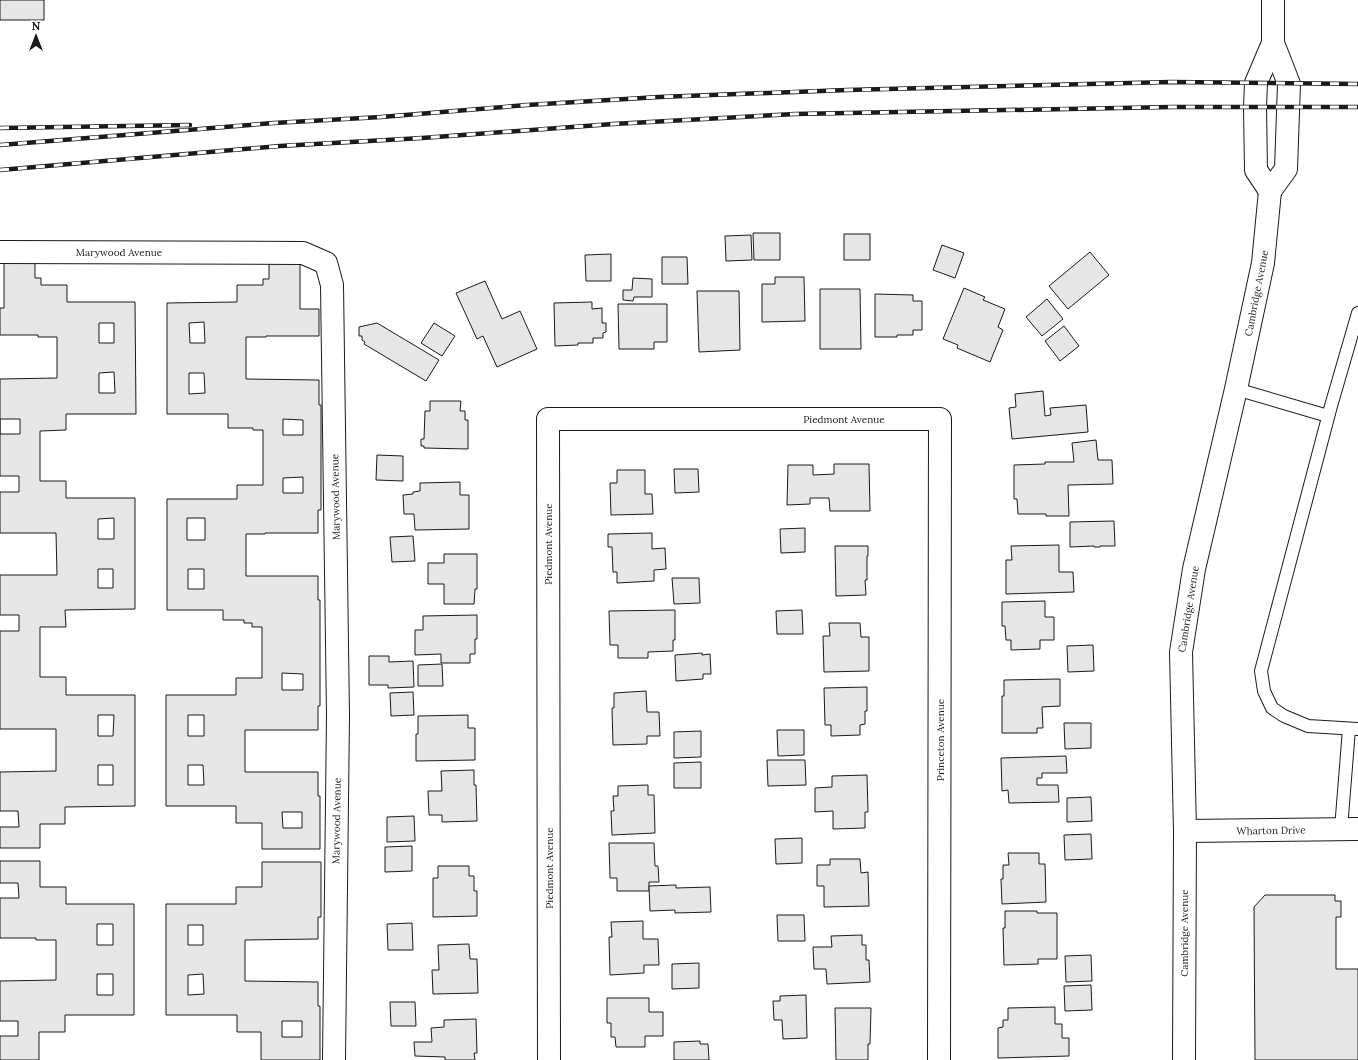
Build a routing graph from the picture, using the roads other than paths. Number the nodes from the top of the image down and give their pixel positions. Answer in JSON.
{"nodes":[{"id":1,"x":1273,"y":0,"type":"edge"},
{"id":2,"x":1273,"y":43,"type":"junction"},
{"id":3,"x":1270,"y":191,"type":"junction"},
{"id":4,"x":0,"y":252,"type":"edge"},
{"id":5,"x":1358,"y":313,"type":"edge"},
{"id":6,"x":1236,"y":389,"type":"junction"},
{"id":7,"x":1328,"y":416,"type":"junction"},
{"id":8,"x":940,"y":419,"type":"joint"},
{"id":9,"x":1354,"y":729,"type":"edge"},
{"id":10,"x":1350,"y":829,"type":"edge"},
{"id":11,"x":1185,"y":831,"type":"junction"},
{"id":12,"x":334,"y":1060,"type":"edge"},
{"id":13,"x":549,"y":1060,"type":"edge"},
{"id":14,"x":939,"y":1060,"type":"edge"},
{"id":15,"x":1184,"y":1060,"type":"edge"}],
"edges":[{"from":1,"to":2,"type":"street"},
{"from":2,"to":3,"type":"street"},
{"from":2,"to":3,"type":"street"},
{"from":3,"to":6,"type":"street","name":"Cambridge Avenue"},
{"from":4,"to":12,"type":"street","name":"Marywood Avenue"},
{"from":5,"to":7,"type":"lane"},
{"from":6,"to":7,"type":"lane"},
{"from":6,"to":11,"type":"street","name":"Cambridge Avenue"},
{"from":7,"to":9,"type":"lane"},
{"from":8,"to":13,"type":"street","name":"Piedmont Avenue"},
{"from":8,"to":14,"type":"street","name":"Princeton Avenue"},
{"from":9,"to":10,"type":"lane"},
{"from":10,"to":11,"type":"street","name":"Wharton Drive"},
{"from":11,"to":15,"type":"street","name":"Cambridge Avenue"}]}
